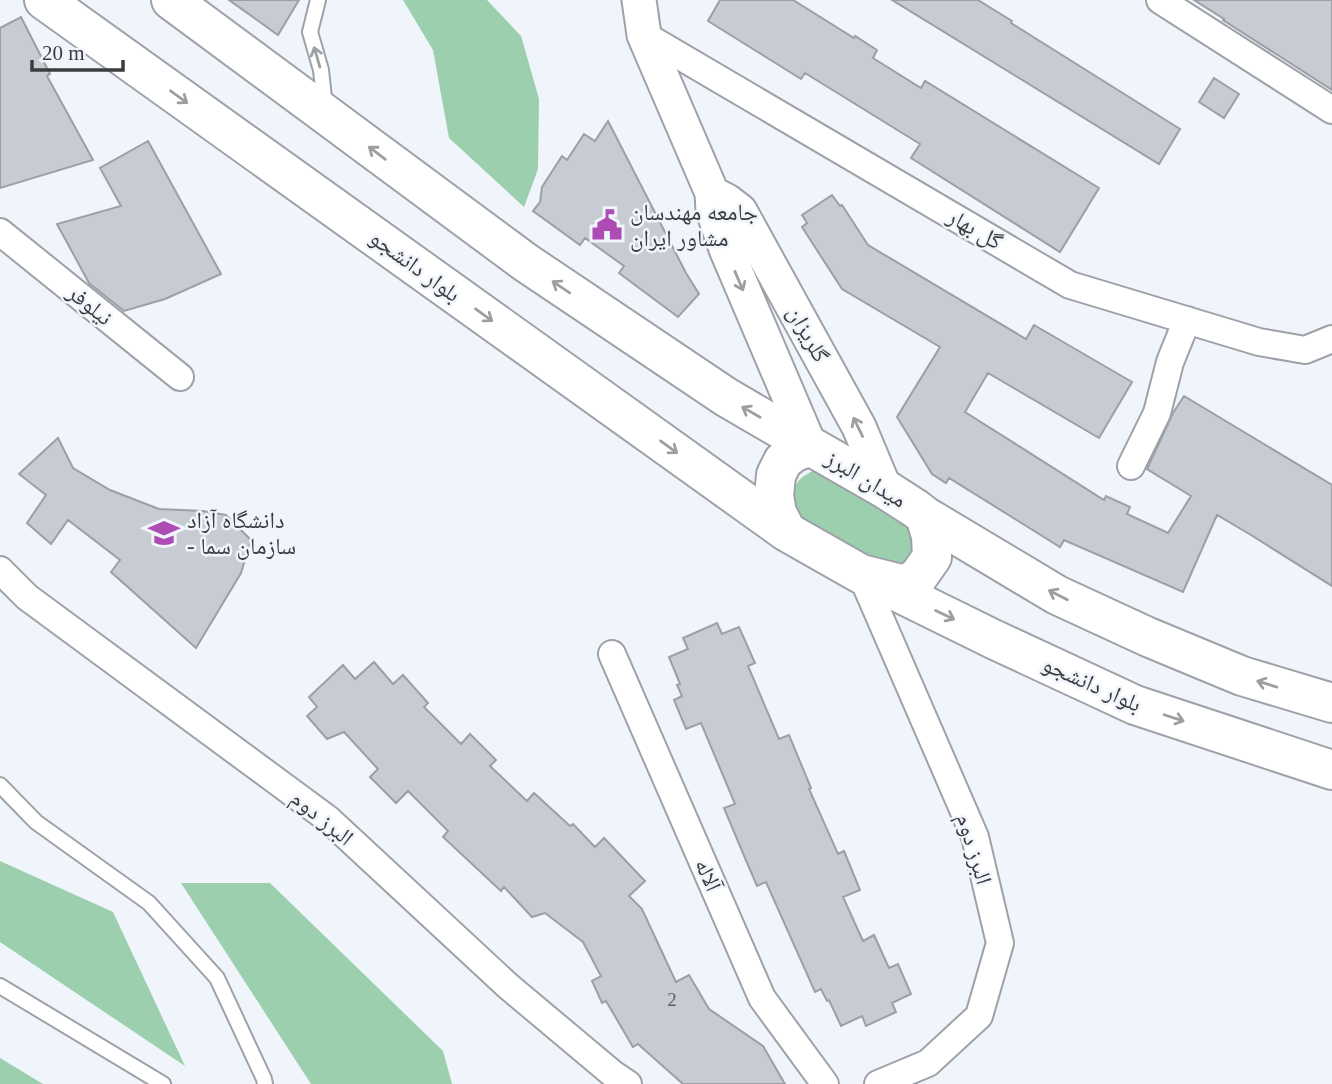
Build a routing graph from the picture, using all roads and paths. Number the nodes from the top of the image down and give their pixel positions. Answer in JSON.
{"nodes":[{"id":1,"x":44,"y":0,"type":"edge"},
{"id":2,"x":171,"y":0,"type":"edge"},
{"id":3,"x":318,"y":0,"type":"edge"},
{"id":4,"x":639,"y":0,"type":"edge"},
{"id":5,"x":1160,"y":0,"type":"edge"},
{"id":6,"x":644,"y":35,"type":"junction"},
{"id":7,"x":1332,"y":110,"type":"edge"},
{"id":8,"x":326,"y":115,"type":"junction"},
{"id":9,"x":712,"y":193,"type":"junction"},
{"id":10,"x":0,"y":232,"type":"edge"},
{"id":11,"x":1187,"y":320,"type":"junction"},
{"id":12,"x":1332,"y":339,"type":"edge"},
{"id":13,"x":180,"y":377,"type":"dead end"},
{"id":14,"x":810,"y":446,"type":"junction"},
{"id":15,"x":1131,"y":466,"type":"dead end"},
{"id":16,"x":885,"y":489,"type":"junction"},
{"id":17,"x":925,"y":516,"type":"junction"},
{"id":18,"x":787,"y":531,"type":"junction"},
{"id":19,"x":0,"y":570,"type":"edge"},
{"id":20,"x":861,"y":574,"type":"junction"},
{"id":21,"x":612,"y":654,"type":"dead end"},
{"id":22,"x":1332,"y":704,"type":"edge"},
{"id":23,"x":1332,"y":770,"type":"edge"},
{"id":24,"x":0,"y":785,"type":"edge"},
{"id":25,"x":0,"y":986,"type":"edge"},
{"id":26,"x":163,"y":1084,"type":"edge"},
{"id":27,"x":265,"y":1084,"type":"edge"},
{"id":28,"x":628,"y":1084,"type":"edge"},
{"id":29,"x":825,"y":1084,"type":"edge"},
{"id":30,"x":878,"y":1084,"type":"edge"}],
"edges":[{"from":1,"to":18,"type":"main road","name":"بلوار دانشجو","one_way":true},
{"from":2,"to":8,"type":"main road"},
{"from":8,"to":3,"type":"lane","one_way":true},
{"from":4,"to":6,"type":"street","name":"گلریزان"},
{"from":5,"to":7,"type":"street"},
{"from":6,"to":9,"type":"street","name":"گلریزان"},
{"from":6,"to":11,"type":"street","name":"گل بهار"},
{"from":14,"to":8,"type":"main road","one_way":true},
{"from":9,"to":14,"type":"street","name":"گلریزان","one_way":true},
{"from":16,"to":9,"type":"street","name":"گلریزان","one_way":true},
{"from":10,"to":13,"type":"street","name":"نیلوفر"},
{"from":11,"to":12,"type":"street","name":"گل بهار"},
{"from":11,"to":15,"type":"street"},
{"from":14,"to":16,"type":"main road","name":"میدان البرز"},
{"from":14,"to":18,"type":"main road","name":"میدان البرز"},
{"from":16,"to":17,"type":"main road","name":"میدان البرز"},
{"from":17,"to":20,"type":"main road","name":"میدان البرز"},
{"from":22,"to":17,"type":"main road","one_way":true},
{"from":18,"to":20,"type":"main road","name":"میدان البرز"},
{"from":19,"to":28,"type":"street","name":"البرز دوم"},
{"from":20,"to":23,"type":"main road","name":"بلوار دانشجو","one_way":true},
{"from":20,"to":30,"type":"street","name":"البرز دوم"},
{"from":21,"to":29,"type":"street","name":"آلاله"},
{"from":24,"to":27,"type":"lane"},
{"from":25,"to":26,"type":"lane"}]}
